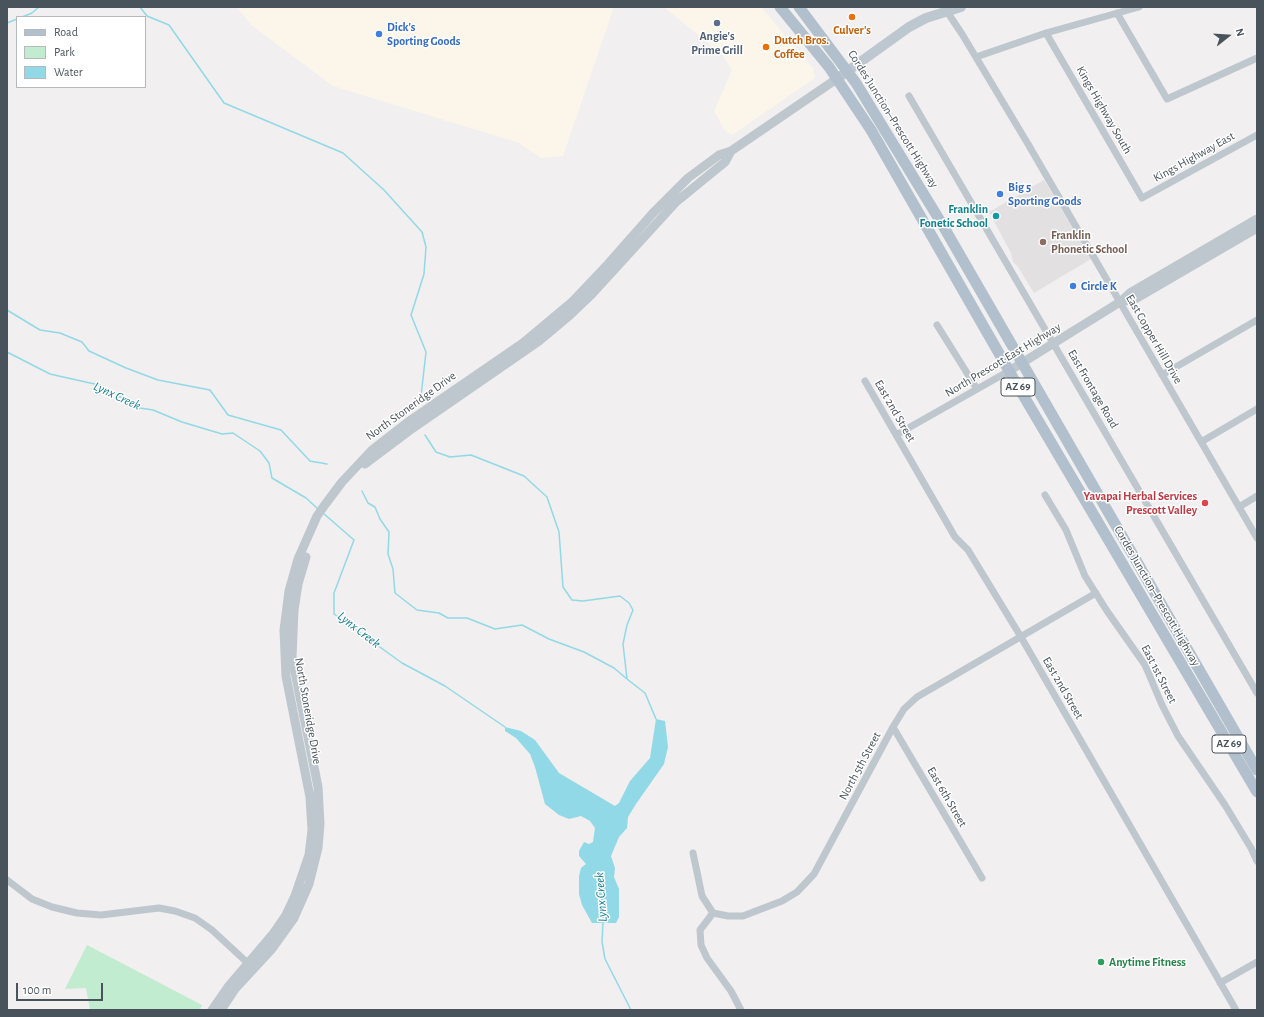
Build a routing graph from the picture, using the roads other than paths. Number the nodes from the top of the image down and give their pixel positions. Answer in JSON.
{"nodes":[{"id":1,"x":780,"y":7,"type":"edge"},
{"id":2,"x":800,"y":7,"type":"edge"},
{"id":3,"x":961,"y":7,"type":"edge"},
{"id":4,"x":1138,"y":7,"type":"edge"},
{"id":5,"x":946,"y":9,"type":"edge"},
{"id":6,"x":1117,"y":13,"type":"junction"},
{"id":7,"x":1046,"y":33,"type":"junction"},
{"id":8,"x":976,"y":57,"type":"junction"},
{"id":9,"x":1257,"y":58,"type":"edge"},
{"id":10,"x":848,"y":70,"type":"junction"},
{"id":11,"x":838,"y":78,"type":"junction"},
{"id":12,"x":909,"y":96,"type":"dead end"},
{"id":13,"x":1257,"y":135,"type":"edge"},
{"id":14,"x":1142,"y":198,"type":"joint"},
{"id":15,"x":1257,"y":219,"type":"edge"},
{"id":16,"x":1250,"y":229,"type":"edge"},
{"id":17,"x":1120,"y":302,"type":"junction"},
{"id":18,"x":1257,"y":320,"type":"edge"},
{"id":19,"x":937,"y":325,"type":"dead end"},
{"id":20,"x":1054,"y":343,"type":"junction"},
{"id":21,"x":1023,"y":363,"type":"junction"},
{"id":22,"x":1009,"y":371,"type":"junction"},
{"id":23,"x":1162,"y":375,"type":"junction"},
{"id":24,"x":865,"y":381,"type":"dead end"},
{"id":25,"x":977,"y":389,"type":"junction"},
{"id":26,"x":1257,"y":409,"type":"edge"},
{"id":27,"x":896,"y":435,"type":"junction"},
{"id":28,"x":1201,"y":442,"type":"junction"},
{"id":29,"x":1045,"y":495,"type":"dead end"},
{"id":30,"x":1257,"y":496,"type":"edge"},
{"id":31,"x":1239,"y":507,"type":"junction"},
{"id":32,"x":1257,"y":538,"type":"edge"},
{"id":33,"x":1096,"y":593,"type":"junction"},
{"id":34,"x":1020,"y":637,"type":"junction"},
{"id":35,"x":1257,"y":693,"type":"edge"},
{"id":36,"x":893,"y":728,"type":"junction"},
{"id":37,"x":1257,"y":770,"type":"edge"},
{"id":38,"x":1257,"y":792,"type":"edge"},
{"id":39,"x":693,"y":853,"type":"dead end"},
{"id":40,"x":1257,"y":861,"type":"edge"},
{"id":41,"x":982,"y":878,"type":"dead end"},
{"id":42,"x":7,"y":880,"type":"edge"},
{"id":43,"x":713,"y":913,"type":"junction"},
{"id":44,"x":1257,"y":962,"type":"edge"},
{"id":45,"x":250,"y":966,"type":"junction"},
{"id":46,"x":1220,"y":983,"type":"junction"},
{"id":47,"x":212,"y":1010,"type":"edge"},
{"id":48,"x":221,"y":1010,"type":"edge"},
{"id":49,"x":741,"y":1010,"type":"edge"},
{"id":50,"x":1236,"y":1010,"type":"edge"}],
"edges":[{"from":1,"to":11,"type":"main road","name":"Cordes Junction–Prescott Highway","number":"AZ 69"},
{"from":2,"to":10,"type":"main road","name":"Cordes Junction–Prescott Highway","number":"AZ 69"},
{"from":3,"to":5,"type":"main road","name":"North Stoneridge Drive"},
{"from":4,"to":6,"type":"street"},
{"from":5,"to":8,"type":"street","name":"East Copper Hill Drive"},
{"from":5,"to":10,"type":"main road","name":"North Stoneridge Drive"},
{"from":6,"to":7,"type":"street"},
{"from":6,"to":9,"type":"street"},
{"from":7,"to":8,"type":"street"},
{"from":7,"to":14,"type":"street","name":"Kings Highway South"},
{"from":8,"to":17,"type":"street","name":"East Copper Hill Drive"},
{"from":10,"to":11,"type":"main road","name":"North Stoneridge Drive"},
{"from":10,"to":21,"type":"main road","name":"Cordes Junction–Prescott Highway","number":"AZ 69"},
{"from":11,"to":22,"type":"main road","name":"Cordes Junction–Prescott Highway","number":"AZ 69"},
{"from":11,"to":45,"type":"street","name":"North Stoneridge Drive"},
{"from":12,"to":20,"type":"street","name":"East Frontage Road"},
{"from":13,"to":14,"type":"street","name":"Kings Highway East"},
{"from":15,"to":16,"type":"street","name":"North Prescott East Highway"},
{"from":16,"to":17,"type":"street","name":"North Prescott East Highway"},
{"from":17,"to":20,"type":"street","name":"North Prescott East Highway"},
{"from":17,"to":23,"type":"street","name":"East Copper Hill Drive"},
{"from":18,"to":23,"type":"street"},
{"from":19,"to":25,"type":"street"},
{"from":20,"to":21,"type":"street","name":"North Prescott East Highway"},
{"from":20,"to":35,"type":"street","name":"East Frontage Road"},
{"from":21,"to":22,"type":"street","name":"North Prescott East Highway"},
{"from":21,"to":37,"type":"main road","name":"Cordes Junction–Prescott Highway","number":"AZ 69"},
{"from":22,"to":25,"type":"street","name":"North Prescott East Highway"},
{"from":22,"to":38,"type":"main road","name":"Cordes Junction–Prescott Highway","number":"AZ 69"},
{"from":23,"to":28,"type":"street","name":"East Copper Hill Drive"},
{"from":24,"to":27,"type":"street","name":"East 2nd Street"},
{"from":25,"to":27,"type":"street","name":"North Prescott East Highway"},
{"from":26,"to":28,"type":"street"},
{"from":27,"to":34,"type":"street","name":"East 2nd Street"},
{"from":28,"to":31,"type":"street","name":"East Copper Hill Drive"},
{"from":29,"to":33,"type":"street","name":"East 1st Street"},
{"from":30,"to":31,"type":"street"},
{"from":31,"to":32,"type":"street","name":"East Copper Hill Drive"},
{"from":33,"to":34,"type":"street","name":"North 5th Street"},
{"from":33,"to":40,"type":"street","name":"East 1st Street"},
{"from":34,"to":36,"type":"street","name":"North 5th Street"},
{"from":34,"to":46,"type":"street","name":"East 2nd Street"},
{"from":36,"to":41,"type":"street","name":"East 6th Street"},
{"from":36,"to":43,"type":"street","name":"North 5th Street"},
{"from":39,"to":43,"type":"street"},
{"from":42,"to":45,"type":"street"},
{"from":43,"to":49,"type":"street"},
{"from":44,"to":46,"type":"street"},
{"from":45,"to":47,"type":"street","name":"North Stoneridge Drive"},
{"from":45,"to":48,"type":"street","name":"North Stoneridge Drive"},
{"from":46,"to":50,"type":"street","name":"East 2nd Street"}]}
